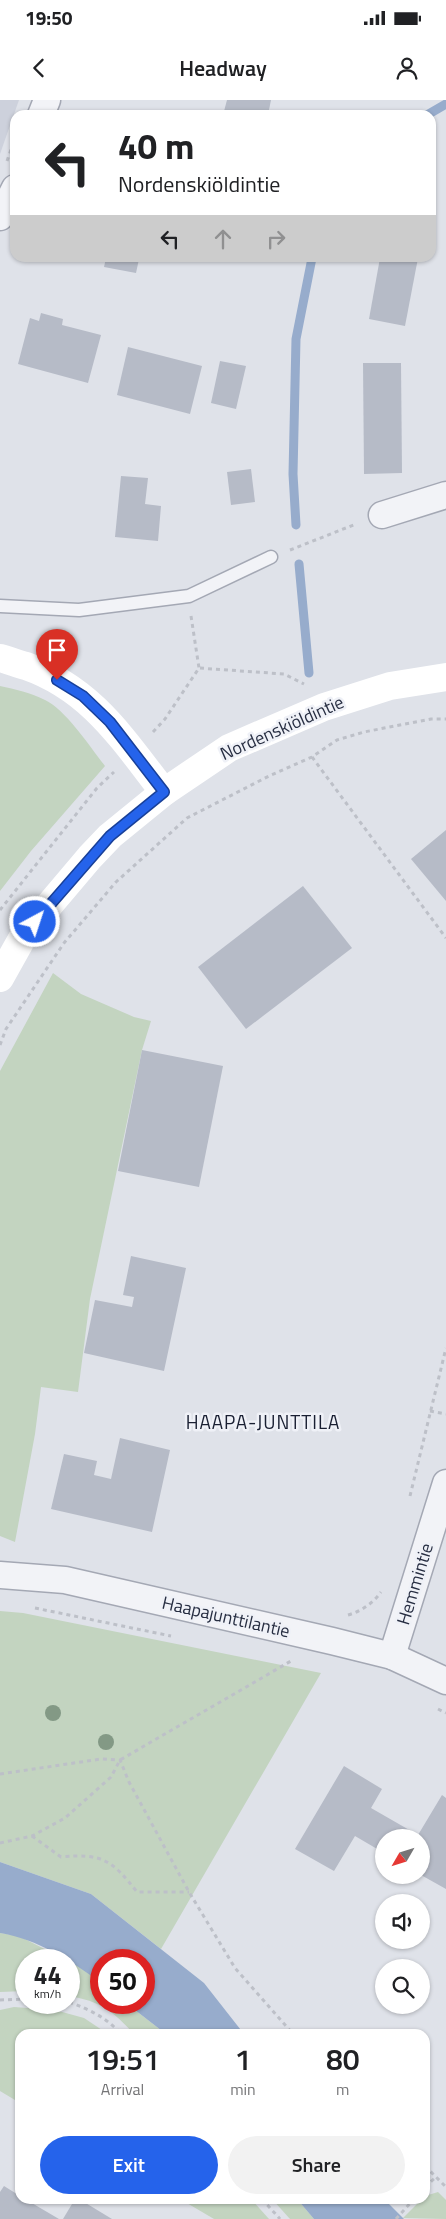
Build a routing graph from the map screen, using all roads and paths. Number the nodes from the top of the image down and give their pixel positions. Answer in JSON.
{"nodes":[{"id":1,"x":10,"y":198,"type":"edge"},
{"id":2,"x":0,"y":217,"type":"edge"},
{"id":3,"x":446,"y":495,"type":"edge"},
{"id":4,"x":382,"y":515,"type":"dead end"},
{"id":5,"x":271,"y":557,"type":"dead end"},
{"id":6,"x":189,"y":596,"type":"junction"},
{"id":7,"x":0,"y":606,"type":"edge"},
{"id":8,"x":0,"y":658,"type":"edge"},
{"id":9,"x":199,"y":668,"type":"dead end"},
{"id":10,"x":446,"y":678,"type":"edge"},
{"id":11,"x":446,"y":719,"type":"edge"},
{"id":12,"x":312,"y":757,"type":"junction"},
{"id":13,"x":164,"y":792,"type":"junction"},
{"id":14,"x":446,"y":938,"type":"edge"},
{"id":15,"x":0,"y":978,"type":"edge"},
{"id":16,"x":0,"y":1045,"type":"edge"},
{"id":17,"x":446,"y":1348,"type":"edge"},
{"id":18,"x":430,"y":1411,"type":"junction"},
{"id":19,"x":446,"y":1414,"type":"edge"},
{"id":20,"x":446,"y":1483,"type":"edge"},
{"id":21,"x":409,"y":1498,"type":"dead end"},
{"id":22,"x":0,"y":1575,"type":"edge"},
{"id":23,"x":384,"y":1588,"type":"dead end"},
{"id":24,"x":32,"y":1608,"type":"dead end"},
{"id":25,"x":347,"y":1615,"type":"dead end"},
{"id":26,"x":176,"y":1637,"type":"dead end"},
{"id":27,"x":392,"y":1656,"type":"junction"},
{"id":28,"x":282,"y":1658,"type":"dead end"},
{"id":29,"x":292,"y":1660,"type":"junction"},
{"id":30,"x":300,"y":1662,"type":"dead end"},
{"id":31,"x":446,"y":1681,"type":"edge"},
{"id":32,"x":429,"y":1705,"type":"dead end"},
{"id":33,"x":446,"y":1713,"type":"edge"},
{"id":34,"x":120,"y":1760,"type":"junction"},
{"id":35,"x":0,"y":1774,"type":"edge"},
{"id":36,"x":32,"y":1836,"type":"junction"},
{"id":37,"x":0,"y":1843,"type":"edge"},
{"id":38,"x":189,"y":1892,"type":"junction"},
{"id":39,"x":15,"y":1999,"type":"edge"},
{"id":40,"x":0,"y":2000,"type":"edge"},
{"id":41,"x":80,"y":2006,"type":"edge"},
{"id":42,"x":116,"y":2029,"type":"edge"},
{"id":43,"x":289,"y":2029,"type":"edge"},
{"id":44,"x":430,"y":2171,"type":"edge"},
{"id":45,"x":436,"y":2176,"type":"junction"},
{"id":46,"x":430,"y":2182,"type":"edge"},
{"id":47,"x":446,"y":2186,"type":"edge"},
{"id":48,"x":266,"y":2204,"type":"edge"},
{"id":49,"x":410,"y":2204,"type":"edge"},
{"id":50,"x":280,"y":2219,"type":"edge"},
{"id":51,"x":396,"y":2219,"type":"edge"}],
"edges":[{"from":1,"to":2,"type":"street"},
{"from":3,"to":4,"type":"street"},
{"from":5,"to":6,"type":"lane"},
{"from":6,"to":7,"type":"lane"},
{"from":6,"to":9,"type":"path"},
{"from":8,"to":13,"type":"main road"},
{"from":10,"to":13,"type":"main road","name":"Nordenskiöldintie"},
{"from":11,"to":12,"type":"path"},
{"from":12,"to":14,"type":"path"},
{"from":12,"to":16,"type":"path"},
{"from":13,"to":15,"type":"main road","name":"Nordenskiöldintie"},
{"from":17,"to":18,"type":"path"},
{"from":18,"to":19,"type":"path"},
{"from":18,"to":21,"type":"path"},
{"from":20,"to":27,"type":"street","name":"Hemmintie"},
{"from":22,"to":27,"type":"street","name":"Haapajunttilantie"},
{"from":23,"to":25,"type":"path"},
{"from":24,"to":26,"type":"path"},
{"from":27,"to":31,"type":"street","name":"Haapajunttilantie"},
{"from":28,"to":29,"type":"path"},
{"from":29,"to":30,"type":"path"},
{"from":29,"to":34,"type":"path"},
{"from":32,"to":33,"type":"path"},
{"from":34,"to":35,"type":"path"},
{"from":34,"to":36,"type":"path"},
{"from":34,"to":38,"type":"path"},
{"from":36,"to":37,"type":"path"},
{"from":36,"to":38,"type":"path"},
{"from":38,"to":43,"type":"path"},
{"from":39,"to":40,"type":"path"},
{"from":41,"to":42,"type":"path"},
{"from":44,"to":45,"type":"path"},
{"from":45,"to":46,"type":"path"},
{"from":45,"to":47,"type":"path"},
{"from":48,"to":50,"type":"path"},
{"from":49,"to":51,"type":"path"}]}
